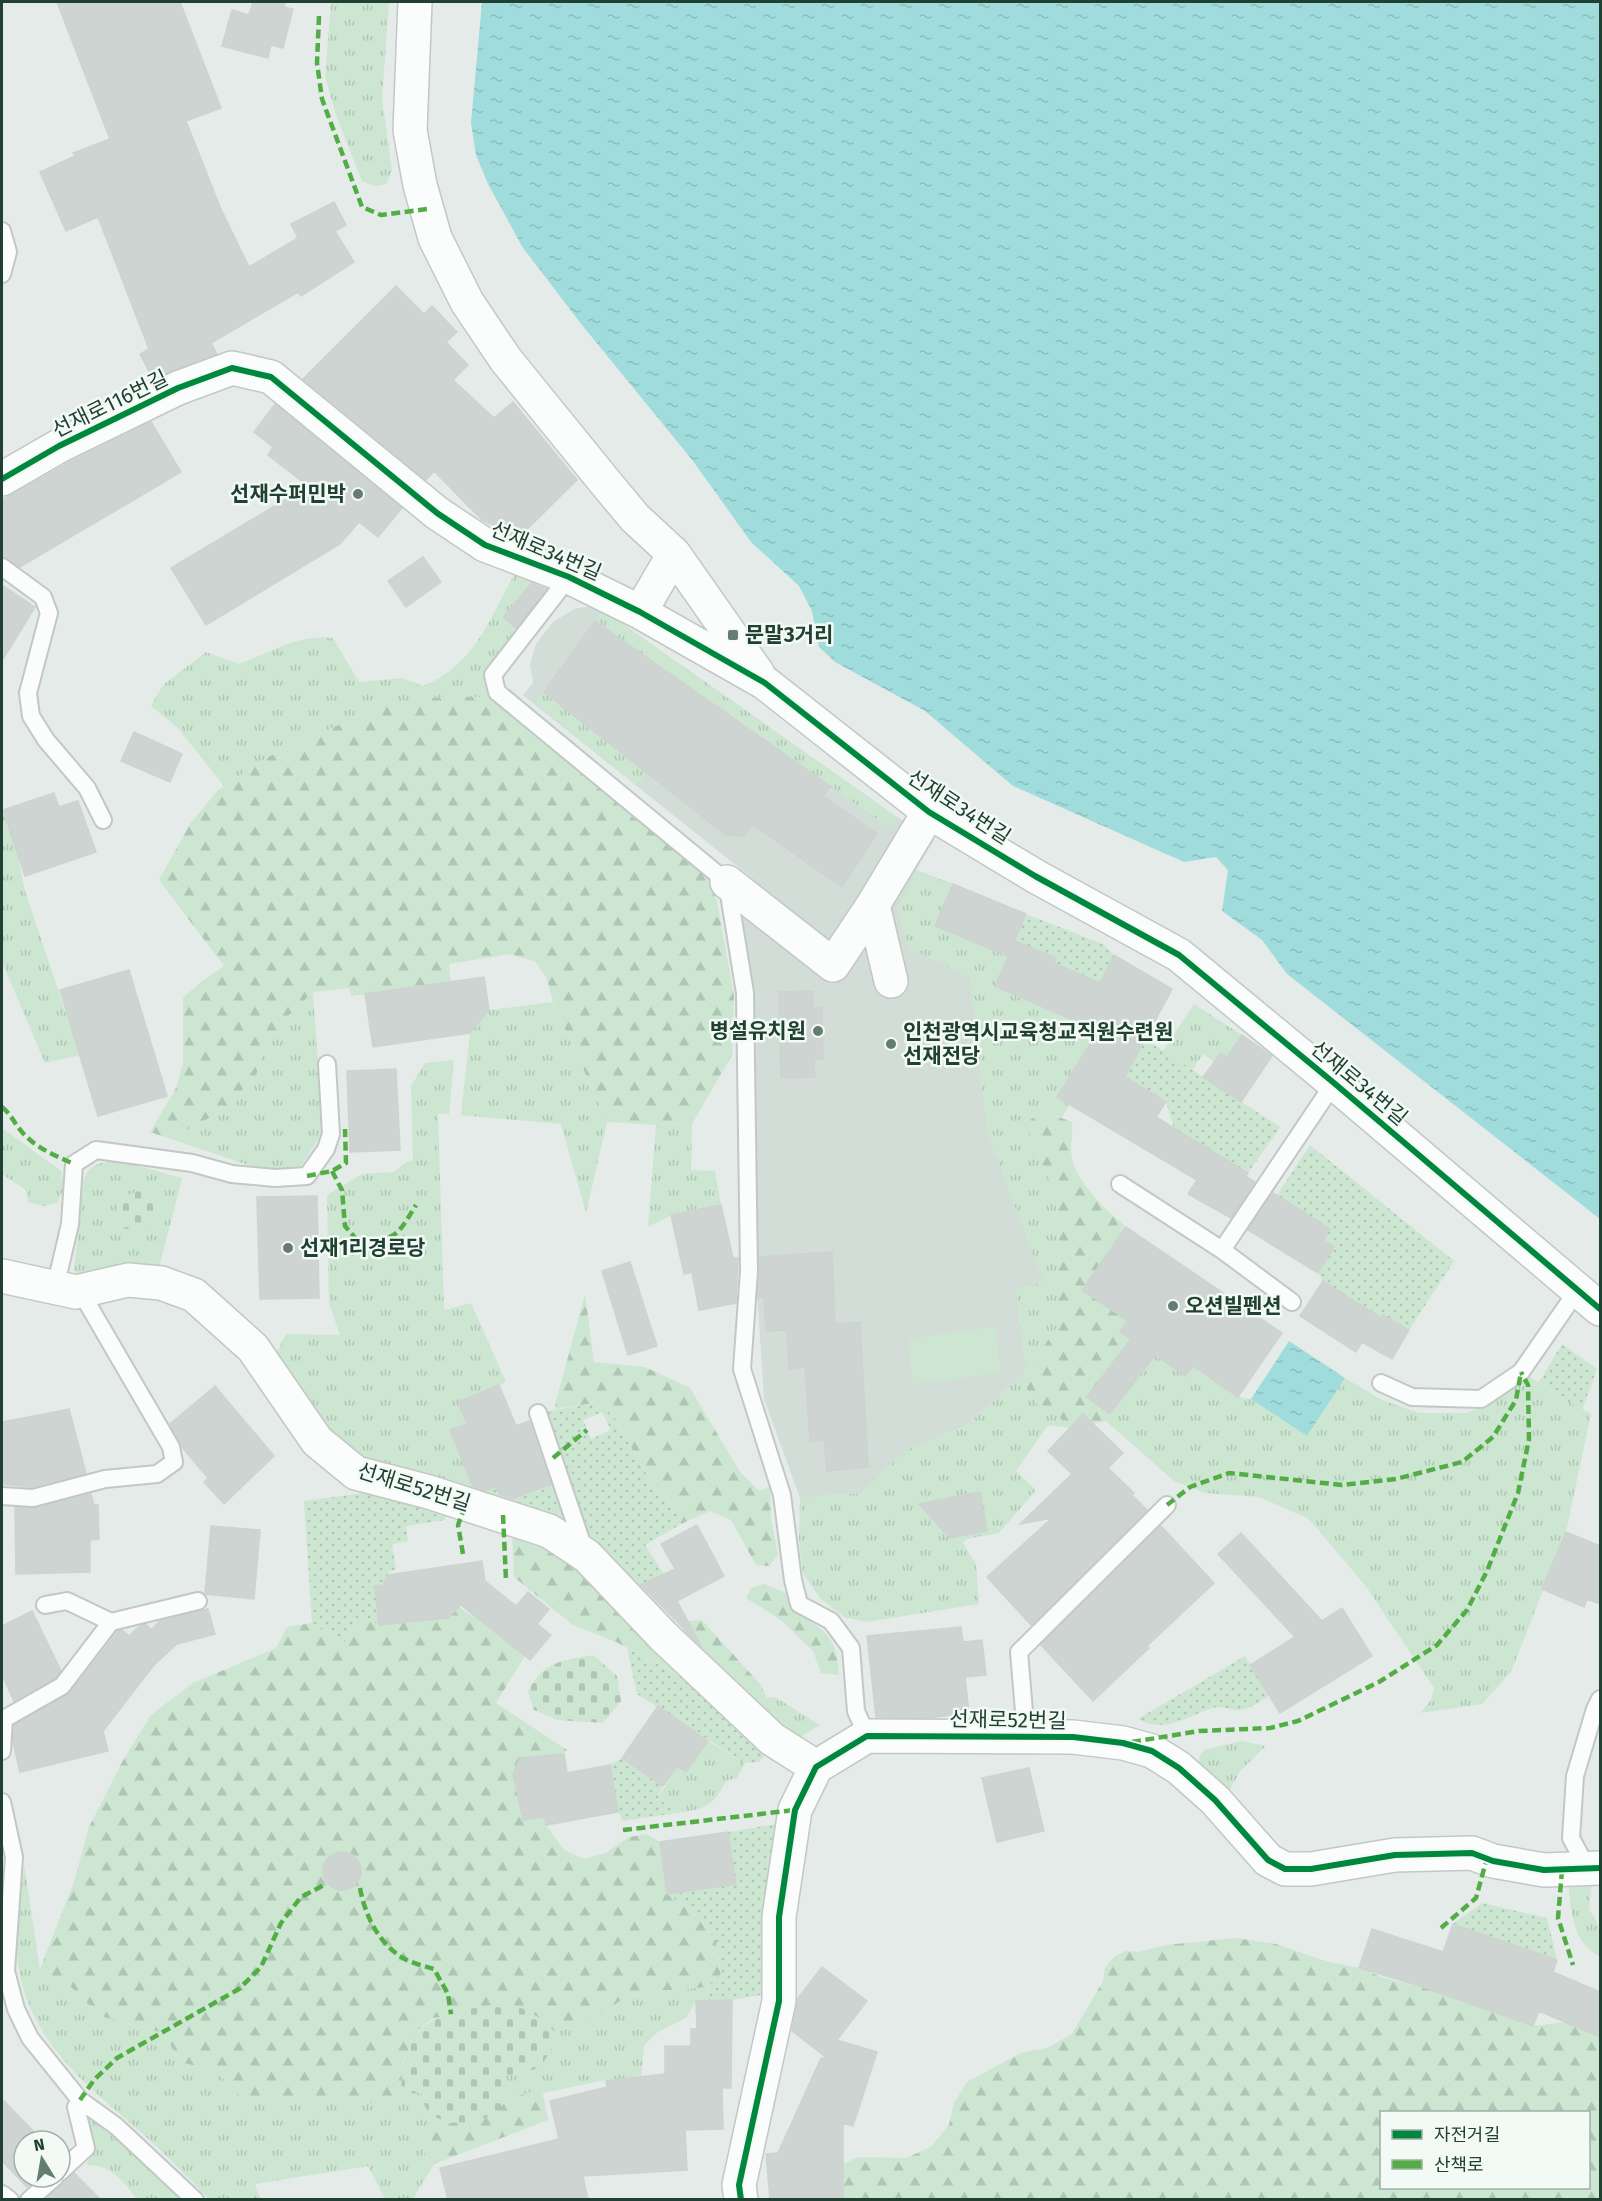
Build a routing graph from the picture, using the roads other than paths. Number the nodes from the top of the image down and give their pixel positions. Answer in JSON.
{"nodes":[{"id":1,"x":415,"y":2,"type":"edge"},
{"id":2,"x":2,"y":231,"type":"edge"},
{"id":3,"x":2,"y":274,"type":"edge"},
{"id":4,"x":271,"y":377,"type":"joint"},
{"id":5,"x":2,"y":479,"type":"edge"},
{"id":6,"x":674,"y":554,"type":"junction"},
{"id":7,"x":2,"y":567,"type":"edge"},
{"id":8,"x":569,"y":577,"type":"junction"},
{"id":9,"x":640,"y":612,"type":"junction"},
{"id":10,"x":765,"y":683,"type":"junction"},
{"id":11,"x":929,"y":812,"type":"junction"},
{"id":12,"x":103,"y":819,"type":"dead end"},
{"id":13,"x":727,"y":882,"type":"junction"},
{"id":14,"x":873,"y":905,"type":"junction"},
{"id":15,"x":891,"y":981,"type":"dead end"},
{"id":16,"x":327,"y":1064,"type":"dead end"},
{"id":17,"x":1334,"y":1083,"type":"junction"},
{"id":18,"x":1120,"y":1184,"type":"dead end"},
{"id":19,"x":1222,"y":1250,"type":"junction"},
{"id":20,"x":2,"y":1276,"type":"edge"},
{"id":21,"x":66,"y":1290,"type":"junction"},
{"id":22,"x":1589,"y":1300,"type":"edge"},
{"id":23,"x":1292,"y":1302,"type":"dead end"},
{"id":24,"x":1381,"y":1383,"type":"dead end"},
{"id":25,"x":538,"y":1413,"type":"dead end"},
{"id":26,"x":2,"y":1496,"type":"edge"},
{"id":27,"x":1167,"y":1505,"type":"dead end"},
{"id":28,"x":586,"y":1556,"type":"junction"},
{"id":29,"x":198,"y":1601,"type":"dead end"},
{"id":30,"x":45,"y":1605,"type":"dead end"},
{"id":31,"x":111,"y":1622,"type":"junction"},
{"id":32,"x":1600,"y":1699,"type":"edge"},
{"id":33,"x":1026,"y":1735,"type":"junction"},
{"id":34,"x":867,"y":1736,"type":"junction"},
{"id":35,"x":2,"y":1751,"type":"edge"},
{"id":36,"x":816,"y":1767,"type":"junction"},
{"id":37,"x":2,"y":1805,"type":"edge"},
{"id":38,"x":1594,"y":1868,"type":"edge"},
{"id":39,"x":80,"y":2100,"type":"junction"},
{"id":40,"x":72,"y":2161,"type":"edge"},
{"id":41,"x":41,"y":2189,"type":"edge"},
{"id":42,"x":2,"y":2194,"type":"edge"},
{"id":43,"x":10,"y":2199,"type":"edge"},
{"id":44,"x":29,"y":2199,"type":"edge"},
{"id":45,"x":195,"y":2199,"type":"edge"},
{"id":46,"x":741,"y":2199,"type":"edge"}],
"edges":[{"from":1,"to":6,"type":"street"},
{"from":2,"to":3,"type":"lane"},
{"from":4,"to":5,"type":"street","name":"선재로116번길"},
{"from":4,"to":8,"type":"street","name":"선재로34번길"},
{"from":6,"to":9,"type":"street"},
{"from":6,"to":10,"type":"street"},
{"from":7,"to":12,"type":"lane"},
{"from":8,"to":9,"type":"street","name":"선재로34번길"},
{"from":8,"to":13,"type":"lane"},
{"from":9,"to":10,"type":"street","name":"선재로34번길"},
{"from":10,"to":11,"type":"street","name":"선재로34번길"},
{"from":11,"to":14,"type":"street"},
{"from":11,"to":17,"type":"street","name":"선재로34번길"},
{"from":13,"to":14,"type":"street"},
{"from":13,"to":34,"type":"lane"},
{"from":14,"to":15,"type":"street"},
{"from":16,"to":21,"type":"lane"},
{"from":17,"to":19,"type":"lane"},
{"from":17,"to":22,"type":"street","name":"선재로34번길"},
{"from":18,"to":19,"type":"lane"},
{"from":19,"to":23,"type":"lane"},
{"from":20,"to":21,"type":"street","name":"선재로52번길"},
{"from":21,"to":26,"type":"lane"},
{"from":21,"to":28,"type":"street","name":"선재로52번길"},
{"from":22,"to":24,"type":"lane"},
{"from":25,"to":28,"type":"lane"},
{"from":27,"to":33,"type":"lane"},
{"from":28,"to":36,"type":"street","name":"선재로52번길"},
{"from":29,"to":31,"type":"lane"},
{"from":30,"to":31,"type":"lane"},
{"from":31,"to":35,"type":"lane"},
{"from":32,"to":38,"type":"lane"},
{"from":33,"to":34,"type":"street","name":"선재로52번길"},
{"from":33,"to":38,"type":"street","name":"선재로52번길"},
{"from":34,"to":36,"type":"street"},
{"from":36,"to":46,"type":"street"},
{"from":37,"to":39,"type":"lane"},
{"from":39,"to":40,"type":"lane"},
{"from":39,"to":45,"type":"lane"},
{"from":41,"to":44,"type":"lane"},
{"from":42,"to":43,"type":"lane"}]}
